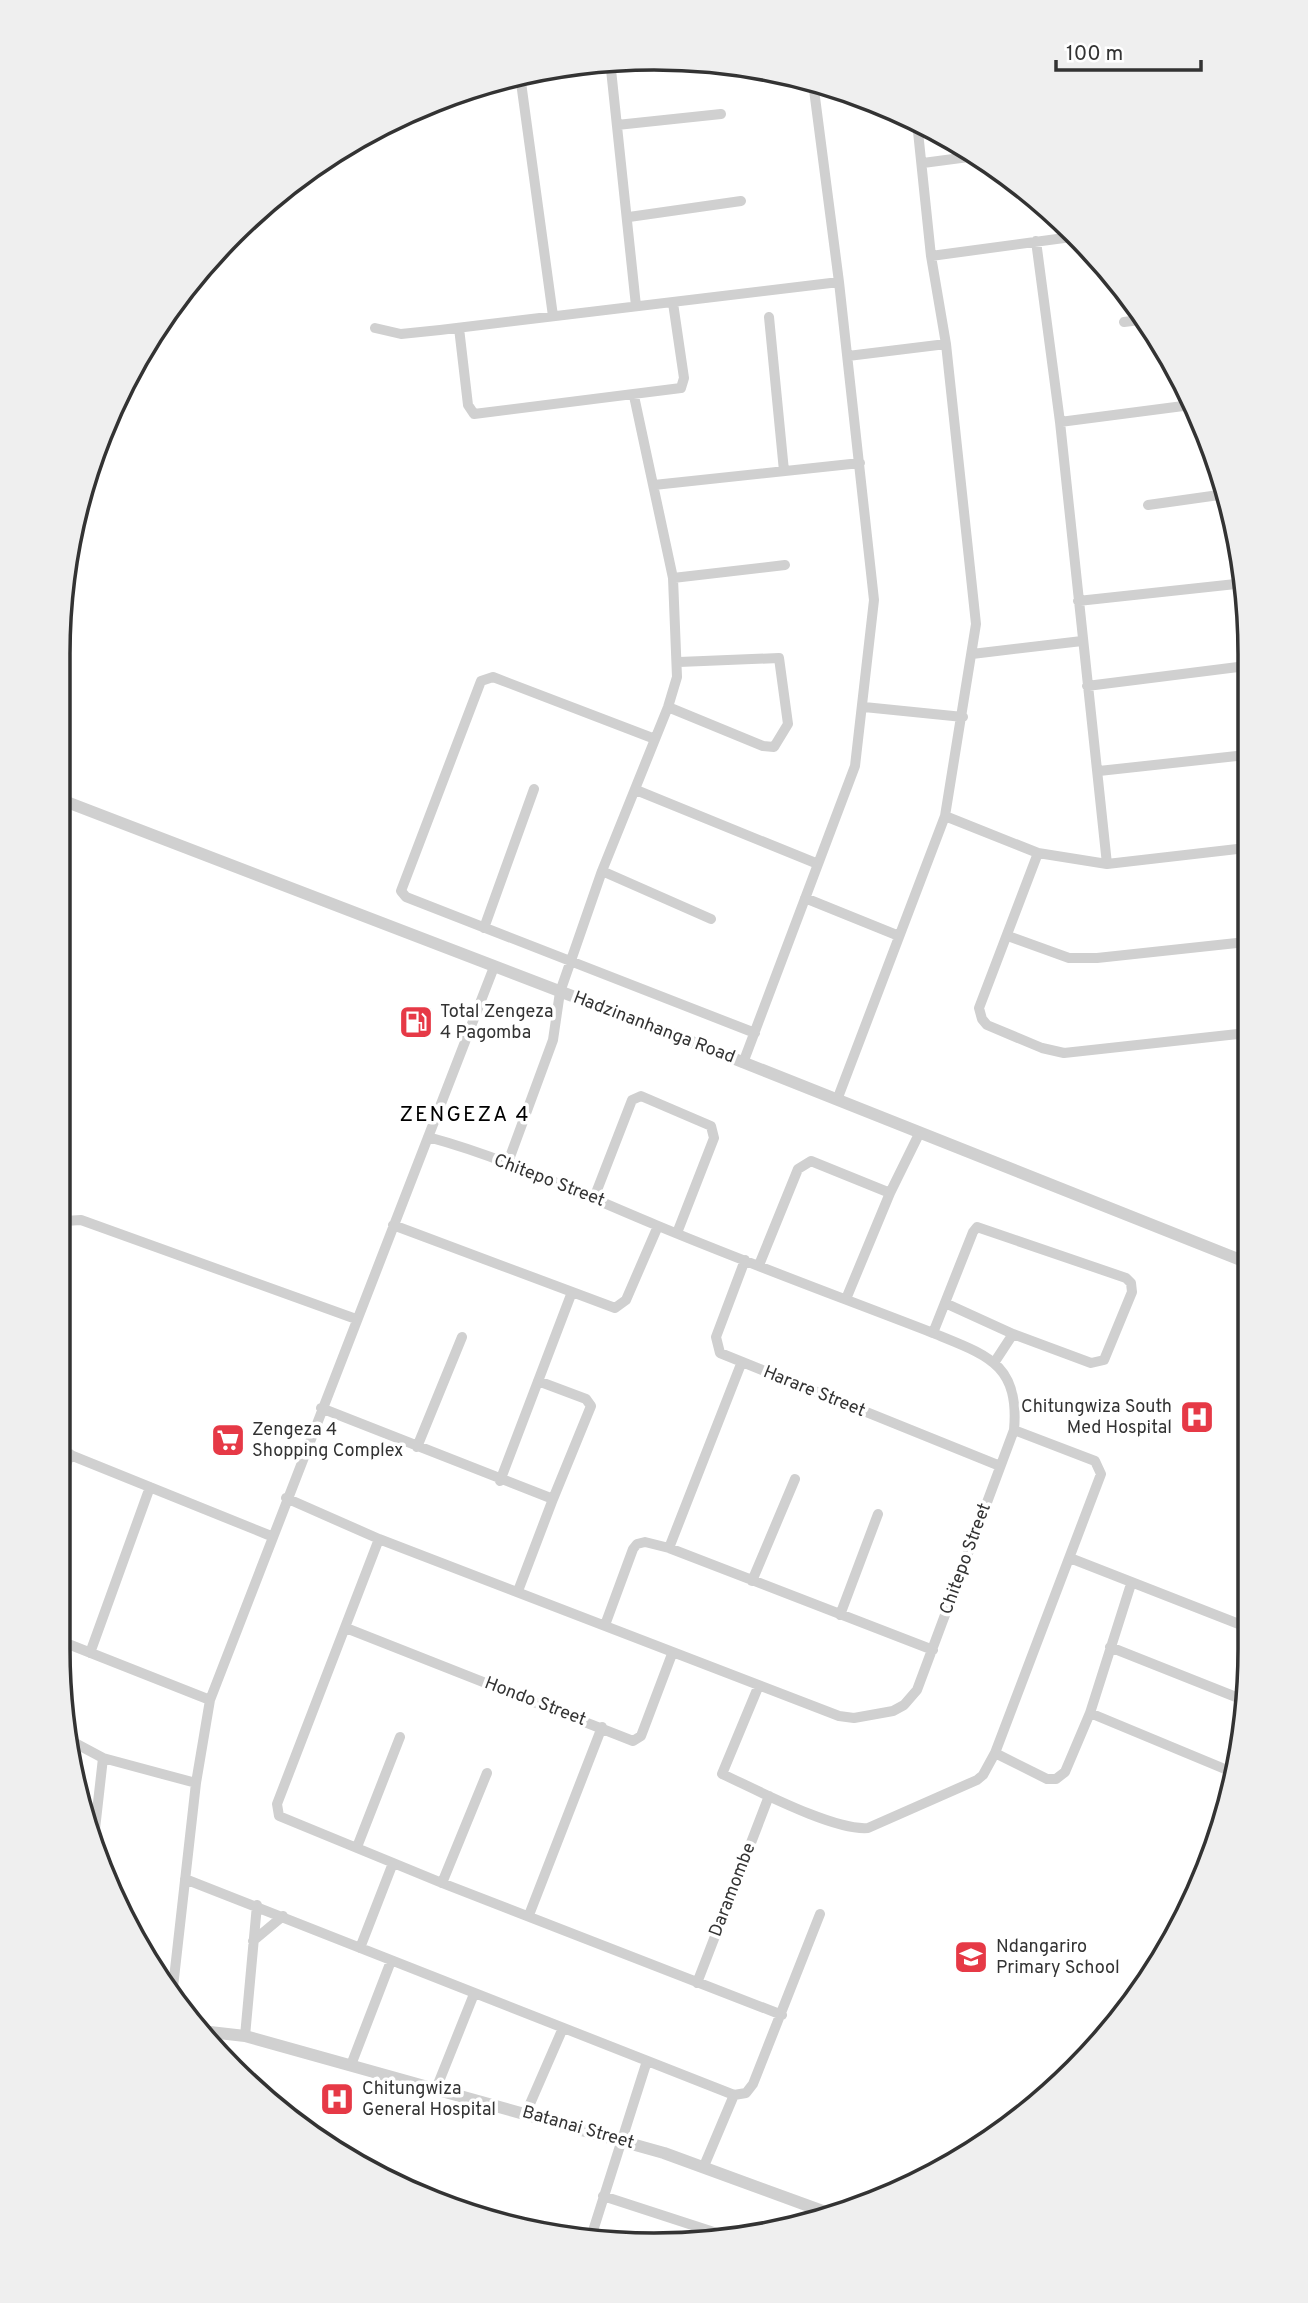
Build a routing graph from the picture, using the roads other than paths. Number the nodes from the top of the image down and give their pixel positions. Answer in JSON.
{"nodes":[{"id":1,"x":611,"y":72,"type":"edge"},
{"id":2,"x":521,"y":86,"type":"edge"},
{"id":3,"x":814,"y":93,"type":"edge"},
{"id":4,"x":721,"y":114,"type":"dead end"},
{"id":5,"x":617,"y":125,"type":"junction"},
{"id":6,"x":919,"y":134,"type":"edge"},
{"id":7,"x":962,"y":158,"type":"edge"},
{"id":8,"x":923,"y":163,"type":"junction"},
{"id":9,"x":740,"y":201,"type":"dead end"},
{"id":10,"x":629,"y":217,"type":"junction"},
{"id":11,"x":1064,"y":238,"type":"edge"},
{"id":12,"x":1036,"y":241,"type":"junction"},
{"id":13,"x":931,"y":256,"type":"junction"},
{"id":14,"x":839,"y":282,"type":"junction"},
{"id":15,"x":673,"y":303,"type":"junction"},
{"id":16,"x":636,"y":306,"type":"junction"},
{"id":17,"x":553,"y":316,"type":"junction"},
{"id":18,"x":769,"y":317,"type":"dead end"},
{"id":19,"x":1133,"y":321,"type":"edge"},
{"id":20,"x":1124,"y":322,"type":"dead end"},
{"id":21,"x":375,"y":328,"type":"dead end"},
{"id":22,"x":459,"y":328,"type":"junction"},
{"id":23,"x":947,"y":344,"type":"junction"},
{"id":24,"x":848,"y":356,"type":"junction"},
{"id":25,"x":634,"y":396,"type":"junction"},
{"id":26,"x":1183,"y":406,"type":"edge"},
{"id":27,"x":1060,"y":422,"type":"junction"},
{"id":28,"x":860,"y":463,"type":"junction"},
{"id":29,"x":784,"y":471,"type":"junction"},
{"id":30,"x":654,"y":485,"type":"junction"},
{"id":31,"x":1216,"y":495,"type":"edge"},
{"id":32,"x":1148,"y":505,"type":"dead end"},
{"id":33,"x":785,"y":565,"type":"dead end"},
{"id":34,"x":673,"y":578,"type":"junction"},
{"id":35,"x":1234,"y":584,"type":"edge"},
{"id":36,"x":1078,"y":601,"type":"junction"},
{"id":37,"x":1082,"y":640,"type":"junction"},
{"id":38,"x":972,"y":654,"type":"junction"},
{"id":39,"x":679,"y":662,"type":"junction"},
{"id":40,"x":1238,"y":668,"type":"edge"},
{"id":41,"x":1087,"y":686,"type":"junction"},
{"id":42,"x":864,"y":706,"type":"junction"},
{"id":43,"x":668,"y":707,"type":"junction"},
{"id":44,"x":963,"y":717,"type":"junction"},
{"id":45,"x":655,"y":739,"type":"junction"},
{"id":46,"x":1238,"y":756,"type":"edge"},
{"id":47,"x":1099,"y":771,"type":"junction"},
{"id":48,"x":534,"y":789,"type":"dead end"},
{"id":49,"x":636,"y":790,"type":"junction"},
{"id":50,"x":70,"y":803,"type":"edge"},
{"id":51,"x":945,"y":816,"type":"junction"},
{"id":52,"x":1238,"y":849,"type":"edge"},
{"id":53,"x":1038,"y":853,"type":"junction"},
{"id":54,"x":818,"y":864,"type":"junction"},
{"id":55,"x":1107,"y":864,"type":"junction"},
{"id":56,"x":602,"y":871,"type":"junction"},
{"id":57,"x":805,"y":898,"type":"junction"},
{"id":58,"x":711,"y":919,"type":"dead end"},
{"id":59,"x":484,"y":928,"type":"junction"},
{"id":60,"x":899,"y":936,"type":"junction"},
{"id":61,"x":1008,"y":936,"type":"junction"},
{"id":62,"x":1238,"y":946,"type":"edge"},
{"id":63,"x":571,"y":961,"type":"junction"},
{"id":64,"x":494,"y":967,"type":"junction"},
{"id":65,"x":560,"y":992,"type":"junction"},
{"id":66,"x":754,"y":1033,"type":"junction"},
{"id":67,"x":1238,"y":1034,"type":"edge"},
{"id":68,"x":743,"y":1063,"type":"junction"},
{"id":69,"x":837,"y":1100,"type":"junction"},
{"id":70,"x":920,"y":1132,"type":"junction"},
{"id":71,"x":428,"y":1137,"type":"junction"},
{"id":72,"x":507,"y":1165,"type":"junction"},
{"id":73,"x":890,"y":1193,"type":"junction"},
{"id":74,"x":594,"y":1198,"type":"junction"},
{"id":75,"x":70,"y":1221,"type":"edge"},
{"id":76,"x":393,"y":1225,"type":"junction"},
{"id":77,"x":657,"y":1226,"type":"junction"},
{"id":78,"x":677,"y":1233,"type":"junction"},
{"id":79,"x":1238,"y":1259,"type":"edge"},
{"id":80,"x":745,"y":1260,"type":"junction"},
{"id":81,"x":760,"y":1265,"type":"junction"},
{"id":82,"x":572,"y":1292,"type":"junction"},
{"id":83,"x":846,"y":1299,"type":"junction"},
{"id":84,"x":945,"y":1303,"type":"junction"},
{"id":85,"x":356,"y":1319,"type":"junction"},
{"id":86,"x":933,"y":1333,"type":"junction"},
{"id":87,"x":1013,"y":1334,"type":"junction"},
{"id":88,"x":461,"y":1337,"type":"dead end"},
{"id":89,"x":995,"y":1363,"type":"junction"},
{"id":90,"x":741,"y":1364,"type":"junction"},
{"id":91,"x":538,"y":1381,"type":"junction"},
{"id":92,"x":321,"y":1408,"type":"junction"},
{"id":93,"x":1014,"y":1430,"type":"junction"},
{"id":94,"x":417,"y":1447,"type":"junction"},
{"id":95,"x":70,"y":1454,"type":"edge"},
{"id":96,"x":1000,"y":1466,"type":"junction"},
{"id":97,"x":795,"y":1479,"type":"dead end"},
{"id":98,"x":500,"y":1480,"type":"junction"},
{"id":99,"x":150,"y":1487,"type":"junction"},
{"id":100,"x":286,"y":1498,"type":"junction"},
{"id":101,"x":553,"y":1499,"type":"junction"},
{"id":102,"x":878,"y":1514,"type":"dead end"},
{"id":103,"x":271,"y":1536,"type":"junction"},
{"id":104,"x":379,"y":1539,"type":"junction"},
{"id":105,"x":669,"y":1548,"type":"junction"},
{"id":106,"x":1070,"y":1558,"type":"junction"},
{"id":107,"x":752,"y":1581,"type":"junction"},
{"id":108,"x":1131,"y":1584,"type":"junction"},
{"id":109,"x":518,"y":1591,"type":"junction"},
{"id":110,"x":840,"y":1615,"type":"junction"},
{"id":111,"x":1238,"y":1624,"type":"edge"},
{"id":112,"x":605,"y":1625,"type":"junction"},
{"id":113,"x":346,"y":1628,"type":"junction"},
{"id":114,"x":70,"y":1645,"type":"edge"},
{"id":115,"x":1110,"y":1647,"type":"junction"},
{"id":116,"x":933,"y":1650,"type":"junction"},
{"id":117,"x":90,"y":1653,"type":"junction"},
{"id":118,"x":672,"y":1654,"type":"junction"},
{"id":119,"x":759,"y":1685,"type":"junction"},
{"id":120,"x":1236,"y":1698,"type":"edge"},
{"id":121,"x":210,"y":1700,"type":"junction"},
{"id":122,"x":1090,"y":1713,"type":"junction"},
{"id":123,"x":602,"y":1727,"type":"junction"},
{"id":124,"x":400,"y":1737,"type":"dead end"},
{"id":125,"x":78,"y":1745,"type":"edge"},
{"id":126,"x":995,"y":1753,"type":"junction"},
{"id":127,"x":103,"y":1758,"type":"junction"},
{"id":128,"x":1225,"y":1769,"type":"edge"},
{"id":129,"x":487,"y":1773,"type":"dead end"},
{"id":130,"x":196,"y":1783,"type":"junction"},
{"id":131,"x":769,"y":1796,"type":"junction"},
{"id":132,"x":96,"y":1820,"type":"edge"},
{"id":133,"x":357,"y":1847,"type":"junction"},
{"id":134,"x":393,"y":1863,"type":"junction"},
{"id":135,"x":185,"y":1879,"type":"junction"},
{"id":136,"x":442,"y":1883,"type":"junction"},
{"id":137,"x":257,"y":1905,"type":"junction"},
{"id":138,"x":820,"y":1914,"type":"dead end"},
{"id":139,"x":529,"y":1915,"type":"junction"},
{"id":140,"x":283,"y":1916,"type":"junction"},
{"id":141,"x":254,"y":1941,"type":"junction"},
{"id":142,"x":360,"y":1948,"type":"junction"},
{"id":143,"x":391,"y":1961,"type":"junction"},
{"id":144,"x":174,"y":1982,"type":"edge"},
{"id":145,"x":697,"y":1983,"type":"junction"},
{"id":146,"x":474,"y":1994,"type":"junction"},
{"id":147,"x":782,"y":2015,"type":"junction"},
{"id":148,"x":563,"y":2028,"type":"junction"},
{"id":149,"x":214,"y":2032,"type":"edge"},
{"id":150,"x":245,"y":2036,"type":"junction"},
{"id":151,"x":647,"y":2061,"type":"junction"},
{"id":152,"x":351,"y":2064,"type":"junction"},
{"id":153,"x":436,"y":2089,"type":"junction"},
{"id":154,"x":734,"y":2095,"type":"junction"},
{"id":155,"x":526,"y":2113,"type":"junction"},
{"id":156,"x":619,"y":2140,"type":"junction"},
{"id":157,"x":704,"y":2166,"type":"junction"},
{"id":158,"x":603,"y":2196,"type":"junction"},
{"id":159,"x":818,"y":2209,"type":"edge"},
{"id":160,"x":593,"y":2230,"type":"edge"},
{"id":161,"x":708,"y":2230,"type":"edge"}],
"edges":[{"from":1,"to":5,"type":"street"},
{"from":2,"to":17,"type":"street"},
{"from":3,"to":14,"type":"street"},
{"from":4,"to":5,"type":"street"},
{"from":5,"to":10,"type":"street"},
{"from":6,"to":8,"type":"street"},
{"from":7,"to":8,"type":"street"},
{"from":8,"to":13,"type":"street"},
{"from":9,"to":10,"type":"street"},
{"from":10,"to":16,"type":"street"},
{"from":11,"to":12,"type":"street"},
{"from":12,"to":13,"type":"street"},
{"from":12,"to":27,"type":"street"},
{"from":13,"to":23,"type":"street"},
{"from":14,"to":15,"type":"street"},
{"from":14,"to":24,"type":"street"},
{"from":15,"to":16,"type":"street"},
{"from":15,"to":25,"type":"street"},
{"from":16,"to":17,"type":"street"},
{"from":17,"to":22,"type":"street"},
{"from":18,"to":29,"type":"street"},
{"from":19,"to":20,"type":"street"},
{"from":21,"to":22,"type":"street"},
{"from":22,"to":25,"type":"street"},
{"from":23,"to":24,"type":"street"},
{"from":23,"to":38,"type":"street"},
{"from":24,"to":28,"type":"street"},
{"from":25,"to":30,"type":"street"},
{"from":26,"to":27,"type":"street"},
{"from":27,"to":36,"type":"street"},
{"from":28,"to":29,"type":"street"},
{"from":28,"to":42,"type":"street"},
{"from":29,"to":30,"type":"street"},
{"from":30,"to":34,"type":"street"},
{"from":31,"to":32,"type":"street"},
{"from":33,"to":34,"type":"street"},
{"from":34,"to":39,"type":"street"},
{"from":35,"to":36,"type":"street"},
{"from":36,"to":37,"type":"street"},
{"from":37,"to":38,"type":"street"},
{"from":37,"to":41,"type":"street"},
{"from":38,"to":44,"type":"street"},
{"from":39,"to":43,"type":"street"},
{"from":39,"to":43,"type":"street"},
{"from":40,"to":41,"type":"street"},
{"from":41,"to":47,"type":"street"},
{"from":42,"to":44,"type":"street"},
{"from":42,"to":54,"type":"street"},
{"from":43,"to":45,"type":"street"},
{"from":44,"to":51,"type":"street"},
{"from":45,"to":49,"type":"street"},
{"from":45,"to":59,"type":"street"},
{"from":46,"to":47,"type":"street"},
{"from":47,"to":55,"type":"street"},
{"from":48,"to":59,"type":"street"},
{"from":49,"to":54,"type":"street"},
{"from":49,"to":56,"type":"street"},
{"from":50,"to":64,"type":"street","name":"Hadzinanhanga Road"},
{"from":51,"to":53,"type":"street"},
{"from":51,"to":60,"type":"street"},
{"from":52,"to":55,"type":"street"},
{"from":53,"to":55,"type":"street"},
{"from":53,"to":61,"type":"street"},
{"from":54,"to":57,"type":"street"},
{"from":56,"to":58,"type":"street"},
{"from":56,"to":63,"type":"street"},
{"from":57,"to":60,"type":"street"},
{"from":57,"to":66,"type":"street"},
{"from":59,"to":63,"type":"street"},
{"from":60,"to":69,"type":"street"},
{"from":61,"to":62,"type":"street"},
{"from":61,"to":67,"type":"street"},
{"from":63,"to":65,"type":"street"},
{"from":63,"to":66,"type":"street"},
{"from":64,"to":65,"type":"street","name":"Hadzinanhanga Road"},
{"from":64,"to":71,"type":"street"},
{"from":65,"to":68,"type":"street","name":"Hadzinanhanga Road"},
{"from":65,"to":72,"type":"street"},
{"from":66,"to":68,"type":"street"},
{"from":68,"to":69,"type":"street","name":"Hadzinanhanga Road"},
{"from":69,"to":70,"type":"street","name":"Hadzinanhanga Road"},
{"from":70,"to":73,"type":"street"},
{"from":70,"to":79,"type":"street","name":"Hadzinanhanga Road"},
{"from":71,"to":72,"type":"street","name":"Chitepo Street"},
{"from":71,"to":76,"type":"street"},
{"from":72,"to":74,"type":"street","name":"Chitepo Street"},
{"from":73,"to":81,"type":"street"},
{"from":73,"to":83,"type":"street"},
{"from":74,"to":77,"type":"street","name":"Chitepo Street"},
{"from":74,"to":78,"type":"street"},
{"from":75,"to":85,"type":"street"},
{"from":76,"to":82,"type":"street"},
{"from":76,"to":85,"type":"street"},
{"from":77,"to":78,"type":"street","name":"Chitepo Street"},
{"from":77,"to":82,"type":"street"},
{"from":78,"to":80,"type":"street","name":"Chitepo Street"},
{"from":80,"to":81,"type":"street","name":"Chitepo Street"},
{"from":80,"to":90,"type":"street","name":"Harare Street"},
{"from":81,"to":83,"type":"street","name":"Chitepo Street"},
{"from":82,"to":91,"type":"street"},
{"from":83,"to":86,"type":"street","name":"Chitepo Street"},
{"from":84,"to":86,"type":"street"},
{"from":84,"to":87,"type":"street"},
{"from":84,"to":87,"type":"street"},
{"from":85,"to":92,"type":"street"},
{"from":86,"to":89,"type":"street","name":"Chitepo Street"},
{"from":87,"to":89,"type":"street"},
{"from":88,"to":94,"type":"street"},
{"from":89,"to":93,"type":"street","name":"Chitepo Street"},
{"from":90,"to":96,"type":"street","name":"Harare Street"},
{"from":90,"to":105,"type":"street"},
{"from":91,"to":98,"type":"street"},
{"from":91,"to":101,"type":"street"},
{"from":92,"to":94,"type":"street"},
{"from":92,"to":100,"type":"street"},
{"from":93,"to":96,"type":"street","name":"Chitepo Street"},
{"from":93,"to":106,"type":"street"},
{"from":94,"to":98,"type":"street"},
{"from":95,"to":99,"type":"street"},
{"from":96,"to":116,"type":"street","name":"Chitepo Street"},
{"from":97,"to":107,"type":"street"},
{"from":98,"to":101,"type":"street"},
{"from":99,"to":103,"type":"street"},
{"from":99,"to":117,"type":"street"},
{"from":100,"to":103,"type":"street"},
{"from":100,"to":104,"type":"street","name":"Chitepo Street"},
{"from":101,"to":109,"type":"street"},
{"from":102,"to":110,"type":"street"},
{"from":103,"to":121,"type":"street"},
{"from":104,"to":109,"type":"street","name":"Chitepo Street"},
{"from":104,"to":113,"type":"street"},
{"from":105,"to":107,"type":"street"},
{"from":105,"to":112,"type":"street"},
{"from":106,"to":108,"type":"street"},
{"from":106,"to":126,"type":"street"},
{"from":107,"to":110,"type":"street"},
{"from":108,"to":111,"type":"street"},
{"from":108,"to":115,"type":"street"},
{"from":109,"to":112,"type":"street","name":"Chitepo Street"},
{"from":110,"to":116,"type":"street"},
{"from":112,"to":118,"type":"street","name":"Chitepo Street"},
{"from":113,"to":123,"type":"street","name":"Hondo Street"},
{"from":113,"to":133,"type":"street"},
{"from":114,"to":117,"type":"street"},
{"from":115,"to":120,"type":"street"},
{"from":115,"to":122,"type":"street"},
{"from":116,"to":119,"type":"street","name":"Chitepo Street"},
{"from":117,"to":121,"type":"street"},
{"from":118,"to":119,"type":"street","name":"Chitepo Street"},
{"from":118,"to":123,"type":"street","name":"Hondo Street"},
{"from":119,"to":131,"type":"street"},
{"from":121,"to":130,"type":"street"},
{"from":122,"to":126,"type":"street"},
{"from":122,"to":128,"type":"street"},
{"from":123,"to":139,"type":"street"},
{"from":124,"to":133,"type":"street"},
{"from":125,"to":127,"type":"street"},
{"from":126,"to":131,"type":"street"},
{"from":127,"to":130,"type":"street"},
{"from":127,"to":132,"type":"street"},
{"from":129,"to":136,"type":"street"},
{"from":130,"to":135,"type":"street"},
{"from":131,"to":145,"type":"street","name":"Daramombe"},
{"from":133,"to":134,"type":"street"},
{"from":134,"to":136,"type":"street"},
{"from":134,"to":142,"type":"street"},
{"from":135,"to":137,"type":"street"},
{"from":135,"to":144,"type":"street"},
{"from":136,"to":139,"type":"street"},
{"from":137,"to":140,"type":"street"},
{"from":137,"to":141,"type":"street"},
{"from":138,"to":147,"type":"street"},
{"from":139,"to":145,"type":"street"},
{"from":140,"to":141,"type":"street"},
{"from":140,"to":142,"type":"street"},
{"from":141,"to":150,"type":"street"},
{"from":142,"to":143,"type":"street"},
{"from":143,"to":146,"type":"street"},
{"from":143,"to":152,"type":"street"},
{"from":145,"to":147,"type":"street"},
{"from":146,"to":148,"type":"street"},
{"from":146,"to":153,"type":"street"},
{"from":147,"to":154,"type":"street"},
{"from":148,"to":151,"type":"street"},
{"from":148,"to":155,"type":"street"},
{"from":149,"to":150,"type":"street","name":"Batanai Street"},
{"from":150,"to":152,"type":"street","name":"Batanai Street"},
{"from":151,"to":154,"type":"street"},
{"from":151,"to":156,"type":"street"},
{"from":152,"to":153,"type":"street","name":"Batanai Street"},
{"from":153,"to":155,"type":"street","name":"Batanai Street"},
{"from":154,"to":157,"type":"street"},
{"from":155,"to":156,"type":"street","name":"Batanai Street"},
{"from":156,"to":157,"type":"street","name":"Batanai Street"},
{"from":156,"to":158,"type":"street"},
{"from":157,"to":159,"type":"street","name":"Batanai Street"},
{"from":158,"to":160,"type":"street"},
{"from":158,"to":161,"type":"street"}]}
